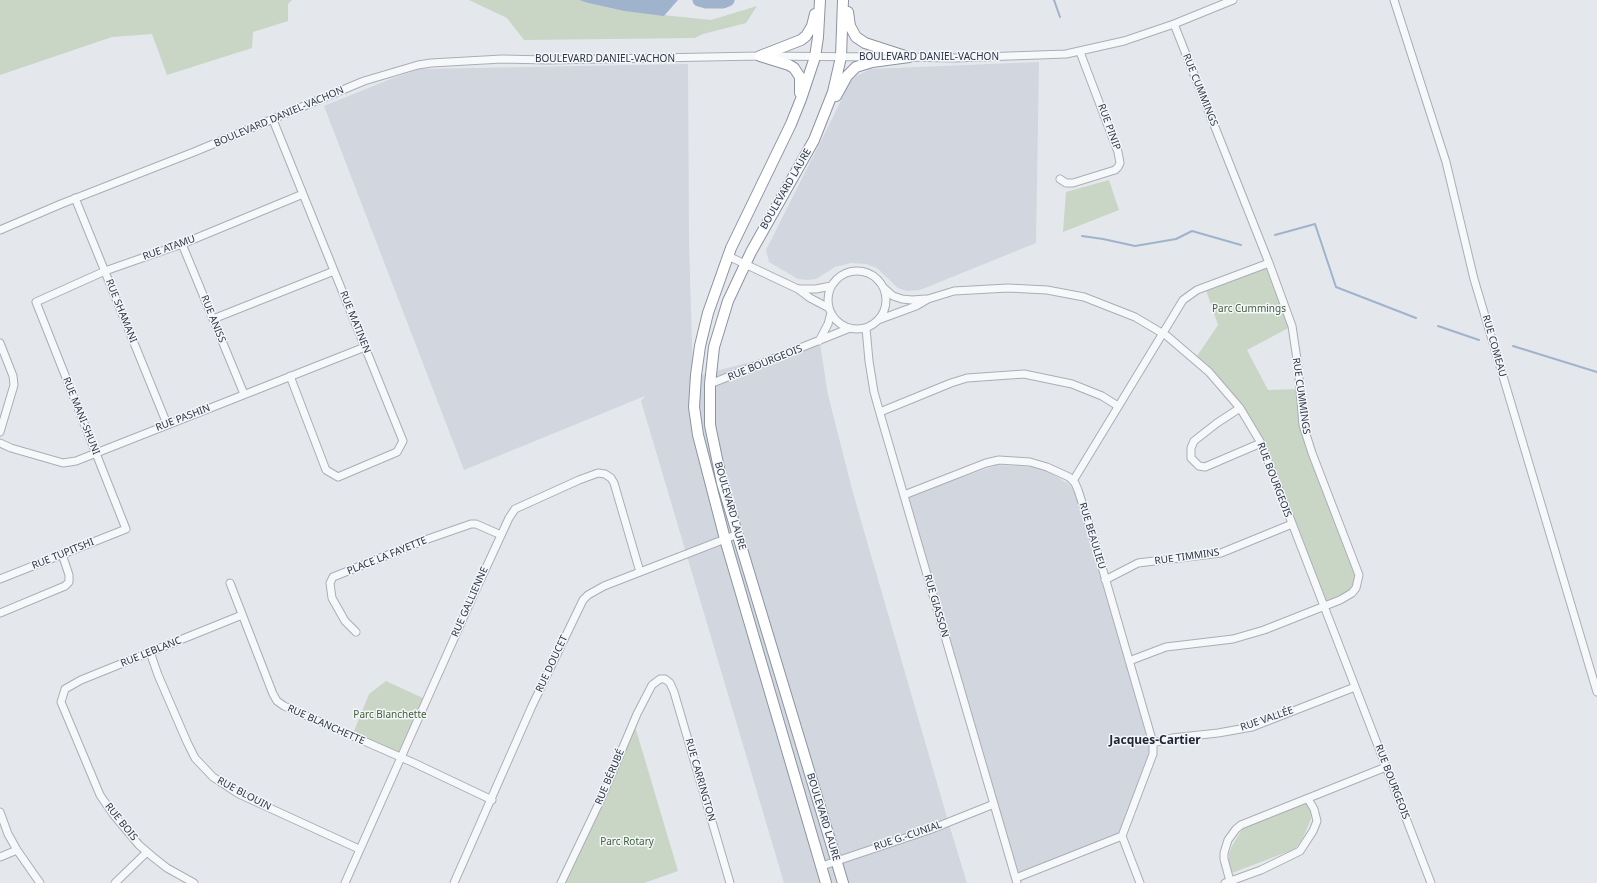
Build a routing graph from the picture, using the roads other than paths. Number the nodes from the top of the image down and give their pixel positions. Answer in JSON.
{"nodes":[{"id":1,"x":818,"y":0,"type":"edge"},
{"id":2,"x":845,"y":0,"type":"edge"},
{"id":3,"x":1234,"y":0,"type":"edge"},
{"id":4,"x":1394,"y":0,"type":"edge"},
{"id":5,"x":1174,"y":24,"type":"junction"},
{"id":6,"x":1080,"y":52,"type":"junction"},
{"id":7,"x":760,"y":56,"type":"junction"},
{"id":8,"x":815,"y":57,"type":"junction"},
{"id":9,"x":841,"y":57,"type":"junction"},
{"id":10,"x":909,"y":57,"type":"junction"},
{"id":11,"x":825,"y":115,"type":"junction"},
{"id":12,"x":273,"y":120,"type":"junction"},
{"id":13,"x":791,"y":124,"type":"junction"},
{"id":14,"x":1060,"y":179,"type":"dead end"},
{"id":15,"x":303,"y":194,"type":"junction"},
{"id":16,"x":75,"y":198,"type":"junction"},
{"id":17,"x":0,"y":230,"type":"edge"},
{"id":18,"x":182,"y":244,"type":"junction"},
{"id":19,"x":728,"y":256,"type":"junction"},
{"id":20,"x":1269,"y":263,"type":"junction"},
{"id":21,"x":744,"y":264,"type":"junction"},
{"id":22,"x":105,"y":271,"type":"junction"},
{"id":23,"x":334,"y":271,"type":"junction"},
{"id":24,"x":831,"y":286,"type":"junction"},
{"id":25,"x":884,"y":287,"type":"junction"},
{"id":26,"x":798,"y":289,"type":"junction"},
{"id":27,"x":928,"y":299,"type":"junction"},
{"id":28,"x":36,"y":302,"type":"joint"},
{"id":29,"x":830,"y":311,"type":"junction"},
{"id":30,"x":213,"y":319,"type":"junction"},
{"id":31,"x":878,"y":320,"type":"junction"},
{"id":32,"x":850,"y":328,"type":"junction"},
{"id":33,"x":866,"y":328,"type":"junction"},
{"id":34,"x":1162,"y":333,"type":"junction"},
{"id":35,"x":819,"y":341,"type":"junction"},
{"id":36,"x":0,"y":343,"type":"edge"},
{"id":37,"x":365,"y":347,"type":"junction"},
{"id":38,"x":290,"y":376,"type":"junction"},
{"id":39,"x":710,"y":384,"type":"junction"},
{"id":40,"x":244,"y":394,"type":"junction"},
{"id":41,"x":1118,"y":406,"type":"junction"},
{"id":42,"x":1240,"y":408,"type":"junction"},
{"id":43,"x":880,"y":412,"type":"junction"},
{"id":44,"x":167,"y":424,"type":"junction"},
{"id":45,"x":0,"y":432,"type":"edge"},
{"id":46,"x":0,"y":443,"type":"edge"},
{"id":47,"x":1261,"y":443,"type":"junction"},
{"id":48,"x":95,"y":452,"type":"junction"},
{"id":49,"x":1073,"y":481,"type":"junction"},
{"id":50,"x":904,"y":494,"type":"junction"},
{"id":51,"x":1292,"y":524,"type":"junction"},
{"id":52,"x":126,"y":529,"type":"joint"},
{"id":53,"x":738,"y":534,"type":"junction"},
{"id":54,"x":501,"y":535,"type":"junction"},
{"id":55,"x":725,"y":539,"type":"junction"},
{"id":56,"x":62,"y":554,"type":"junction"},
{"id":57,"x":640,"y":572,"type":"junction"},
{"id":58,"x":0,"y":579,"type":"edge"},
{"id":59,"x":1105,"y":580,"type":"junction"},
{"id":60,"x":230,"y":583,"type":"dead end"},
{"id":61,"x":1324,"y":606,"type":"junction"},
{"id":62,"x":0,"y":612,"type":"edge"},
{"id":63,"x":242,"y":615,"type":"junction"},
{"id":64,"x":356,"y":632,"type":"dead end"},
{"id":65,"x":150,"y":652,"type":"junction"},
{"id":66,"x":1129,"y":661,"type":"junction"},
{"id":67,"x":665,"y":679,"type":"joint"},
{"id":68,"x":1355,"y":687,"type":"junction"},
{"id":69,"x":1597,"y":692,"type":"edge"},
{"id":70,"x":63,"y":693,"type":"joint"},
{"id":71,"x":1153,"y":743,"type":"junction"},
{"id":72,"x":400,"y":757,"type":"junction"},
{"id":73,"x":1386,"y":767,"type":"junction"},
{"id":74,"x":1308,"y":799,"type":"junction"},
{"id":75,"x":492,"y":800,"type":"junction"},
{"id":76,"x":994,"y":804,"type":"junction"},
{"id":77,"x":0,"y":812,"type":"edge"},
{"id":78,"x":1122,"y":836,"type":"junction"},
{"id":79,"x":360,"y":849,"type":"junction"},
{"id":80,"x":17,"y":850,"type":"junction"},
{"id":81,"x":146,"y":852,"type":"junction"},
{"id":82,"x":0,"y":857,"type":"edge"},
{"id":83,"x":837,"y":861,"type":"junction"},
{"id":84,"x":822,"y":866,"type":"junction"},
{"id":85,"x":1017,"y":881,"type":"edge"},
{"id":86,"x":1227,"y":882,"type":"edge"},
{"id":87,"x":40,"y":883,"type":"edge"},
{"id":88,"x":115,"y":883,"type":"edge"},
{"id":89,"x":194,"y":883,"type":"edge"},
{"id":90,"x":344,"y":883,"type":"edge"},
{"id":91,"x":454,"y":883,"type":"edge"},
{"id":92,"x":561,"y":883,"type":"edge"},
{"id":93,"x":730,"y":883,"type":"edge"},
{"id":94,"x":826,"y":883,"type":"edge"},
{"id":95,"x":843,"y":883,"type":"edge"},
{"id":96,"x":1140,"y":883,"type":"edge"},
{"id":97,"x":1431,"y":883,"type":"edge"}],
"edges":[{"from":1,"to":7,"type":"highway"},
{"from":1,"to":8,"type":"highway","name":"BOULEVARD LAURE"},
{"from":2,"to":9,"type":"highway","name":"BOULEVARD LAURE"},
{"from":2,"to":10,"type":"highway"},
{"from":3,"to":5,"type":"street","name":"BOULEVARD DANIEL-VACHON"},
{"from":4,"to":69,"type":"street","name":"RUE COMEAU"},
{"from":5,"to":6,"type":"street","name":"BOULEVARD DANIEL-VACHON"},
{"from":5,"to":20,"type":"street","name":"RUE CUMMINGS"},
{"from":6,"to":10,"type":"street","name":"BOULEVARD DANIEL-VACHON"},
{"from":6,"to":14,"type":"street","name":"RUE PINIP"},
{"from":7,"to":8,"type":"street","name":"BOULEVARD DANIEL-VACHON"},
{"from":7,"to":12,"type":"street","name":"BOULEVARD DANIEL-VACHON"},
{"from":7,"to":13,"type":"highway"},
{"from":8,"to":9,"type":"street","name":"BOULEVARD DANIEL-VACHON"},
{"from":8,"to":13,"type":"highway","name":"BOULEVARD LAURE"},
{"from":9,"to":10,"type":"street","name":"BOULEVARD DANIEL-VACHON"},
{"from":9,"to":11,"type":"highway","name":"BOULEVARD LAURE"},
{"from":10,"to":11,"type":"highway"},
{"from":11,"to":21,"type":"highway","name":"BOULEVARD LAURE"},
{"from":12,"to":15,"type":"street","name":"RUE MATINEN"},
{"from":12,"to":16,"type":"street","name":"BOULEVARD DANIEL-VACHON"},
{"from":13,"to":19,"type":"highway","name":"BOULEVARD LAURE"},
{"from":15,"to":18,"type":"street","name":"RUE ATAMU"},
{"from":15,"to":23,"type":"street","name":"RUE MATINEN"},
{"from":16,"to":17,"type":"street","name":"BOULEVARD DANIEL-VACHON"},
{"from":16,"to":22,"type":"street","name":"RUE SHAMANI"},
{"from":18,"to":22,"type":"street","name":"RUE ATAMU"},
{"from":18,"to":30,"type":"street","name":"RUE ANISS"},
{"from":19,"to":21,"type":"street"},
{"from":19,"to":55,"type":"highway","name":"BOULEVARD LAURE"},
{"from":20,"to":34,"type":"street"},
{"from":20,"to":61,"type":"street","name":"RUE CUMMINGS"},
{"from":21,"to":26,"type":"street"},
{"from":21,"to":39,"type":"highway","name":"BOULEVARD LAURE"},
{"from":22,"to":28,"type":"street","name":"RUE ATAMU"},
{"from":22,"to":44,"type":"street","name":"RUE SHAMANI"},
{"from":23,"to":30,"type":"street"},
{"from":23,"to":37,"type":"street","name":"RUE MATINEN"},
{"from":24,"to":25,"type":"street"},
{"from":24,"to":26,"type":"street"},
{"from":24,"to":29,"type":"street"},
{"from":25,"to":27,"type":"street","name":"RUE BOURGEOIS"},
{"from":25,"to":31,"type":"street"},
{"from":26,"to":29,"type":"street"},
{"from":27,"to":31,"type":"street","name":"RUE BOURGEOIS"},
{"from":27,"to":34,"type":"street","name":"RUE BOURGEOIS"},
{"from":28,"to":48,"type":"street","name":"RUE MANI-SHUNI"},
{"from":29,"to":32,"type":"street"},
{"from":29,"to":35,"type":"street"},
{"from":30,"to":40,"type":"street","name":"RUE ANISS"},
{"from":31,"to":33,"type":"street"},
{"from":32,"to":33,"type":"street"},
{"from":32,"to":35,"type":"street","name":"RUE BOURGEOIS"},
{"from":33,"to":43,"type":"street","name":"RUE GIASSON"},
{"from":34,"to":41,"type":"street"},
{"from":34,"to":42,"type":"street","name":"RUE BOURGEOIS"},
{"from":35,"to":39,"type":"street","name":"RUE BOURGEOIS"},
{"from":36,"to":45,"type":"street"},
{"from":37,"to":38,"type":"street","name":"RUE PASHIN"},
{"from":37,"to":38,"type":"street","name":"RUE MATINEN"},
{"from":38,"to":40,"type":"street","name":"RUE PASHIN"},
{"from":39,"to":53,"type":"highway","name":"BOULEVARD LAURE"},
{"from":40,"to":44,"type":"street","name":"RUE PASHIN"},
{"from":41,"to":43,"type":"street"},
{"from":41,"to":49,"type":"street"},
{"from":42,"to":47,"type":"street","name":"RUE BOURGEOIS"},
{"from":42,"to":47,"type":"street"},
{"from":43,"to":50,"type":"street","name":"RUE GIASSON"},
{"from":44,"to":48,"type":"street","name":"RUE PASHIN"},
{"from":46,"to":48,"type":"street","name":"RUE PASHIN"},
{"from":47,"to":51,"type":"street","name":"RUE BOURGEOIS"},
{"from":48,"to":52,"type":"street","name":"RUE MANI-SHUNI"},
{"from":49,"to":50,"type":"street"},
{"from":49,"to":59,"type":"street","name":"RUE BEAULIEU"},
{"from":50,"to":76,"type":"street","name":"RUE GIASSON"},
{"from":51,"to":59,"type":"street","name":"RUE TIMMINS"},
{"from":51,"to":61,"type":"street","name":"RUE BOURGEOIS"},
{"from":52,"to":56,"type":"street","name":"RUE TUPITSHI"},
{"from":53,"to":55,"type":"street","name":"RUE DOUCET"},
{"from":53,"to":83,"type":"highway","name":"BOULEVARD LAURE"},
{"from":54,"to":57,"type":"street","name":"RUE GALLIENNE"},
{"from":54,"to":64,"type":"street","name":"PLACE LA FAYETTE"},
{"from":54,"to":72,"type":"street","name":"RUE GALLIENNE"},
{"from":55,"to":57,"type":"street","name":"RUE DOUCET"},
{"from":55,"to":84,"type":"highway","name":"BOULEVARD LAURE"},
{"from":56,"to":58,"type":"street","name":"RUE TUPITSHI"},
{"from":56,"to":62,"type":"street"},
{"from":57,"to":75,"type":"street","name":"RUE DOUCET"},
{"from":59,"to":66,"type":"street","name":"RUE BEAULIEU"},
{"from":60,"to":63,"type":"street","name":"RUE BLANCHETTE"},
{"from":61,"to":66,"type":"street","name":"RUE CUMMINGS"},
{"from":61,"to":68,"type":"street","name":"RUE BOURGEOIS"},
{"from":63,"to":65,"type":"street","name":"RUE LEBLANC"},
{"from":63,"to":72,"type":"street","name":"RUE BLANCHETTE"},
{"from":65,"to":70,"type":"street","name":"RUE LEBLANC"},
{"from":65,"to":79,"type":"street","name":"RUE BLOUIN"},
{"from":66,"to":71,"type":"street","name":"RUE BEAULIEU"},
{"from":67,"to":92,"type":"street","name":"RUE BÉRUBÉ"},
{"from":67,"to":93,"type":"street","name":"RUE CARRINGTON"},
{"from":68,"to":71,"type":"street","name":"RUE VALLÉE"},
{"from":68,"to":73,"type":"street","name":"RUE BOURGEOIS"},
{"from":70,"to":81,"type":"street","name":"RUE BOIS"},
{"from":71,"to":78,"type":"street","name":"RUE BEAULIEU"},
{"from":72,"to":75,"type":"street","name":"RUE BLANCHETTE"},
{"from":72,"to":79,"type":"street","name":"RUE GALLIENNE"},
{"from":73,"to":74,"type":"street"},
{"from":73,"to":97,"type":"street","name":"RUE BOURGEOIS"},
{"from":74,"to":86,"type":"street"},
{"from":74,"to":86,"type":"street"},
{"from":75,"to":91,"type":"street","name":"RUE DOUCET"},
{"from":76,"to":83,"type":"street","name":"RUE G.-CUNIAL"},
{"from":76,"to":85,"type":"street","name":"RUE GIASSON"},
{"from":77,"to":80,"type":"street"},
{"from":78,"to":85,"type":"street"},
{"from":78,"to":96,"type":"street"},
{"from":79,"to":90,"type":"street","name":"RUE GALLIENNE"},
{"from":80,"to":82,"type":"street"},
{"from":80,"to":87,"type":"street"},
{"from":81,"to":88,"type":"street"},
{"from":81,"to":89,"type":"street","name":"RUE BOIS"},
{"from":83,"to":84,"type":"street","name":"RUE G.-CUNIAL"},
{"from":83,"to":95,"type":"highway","name":"BOULEVARD LAURE"},
{"from":84,"to":94,"type":"highway","name":"BOULEVARD LAURE"}]}
